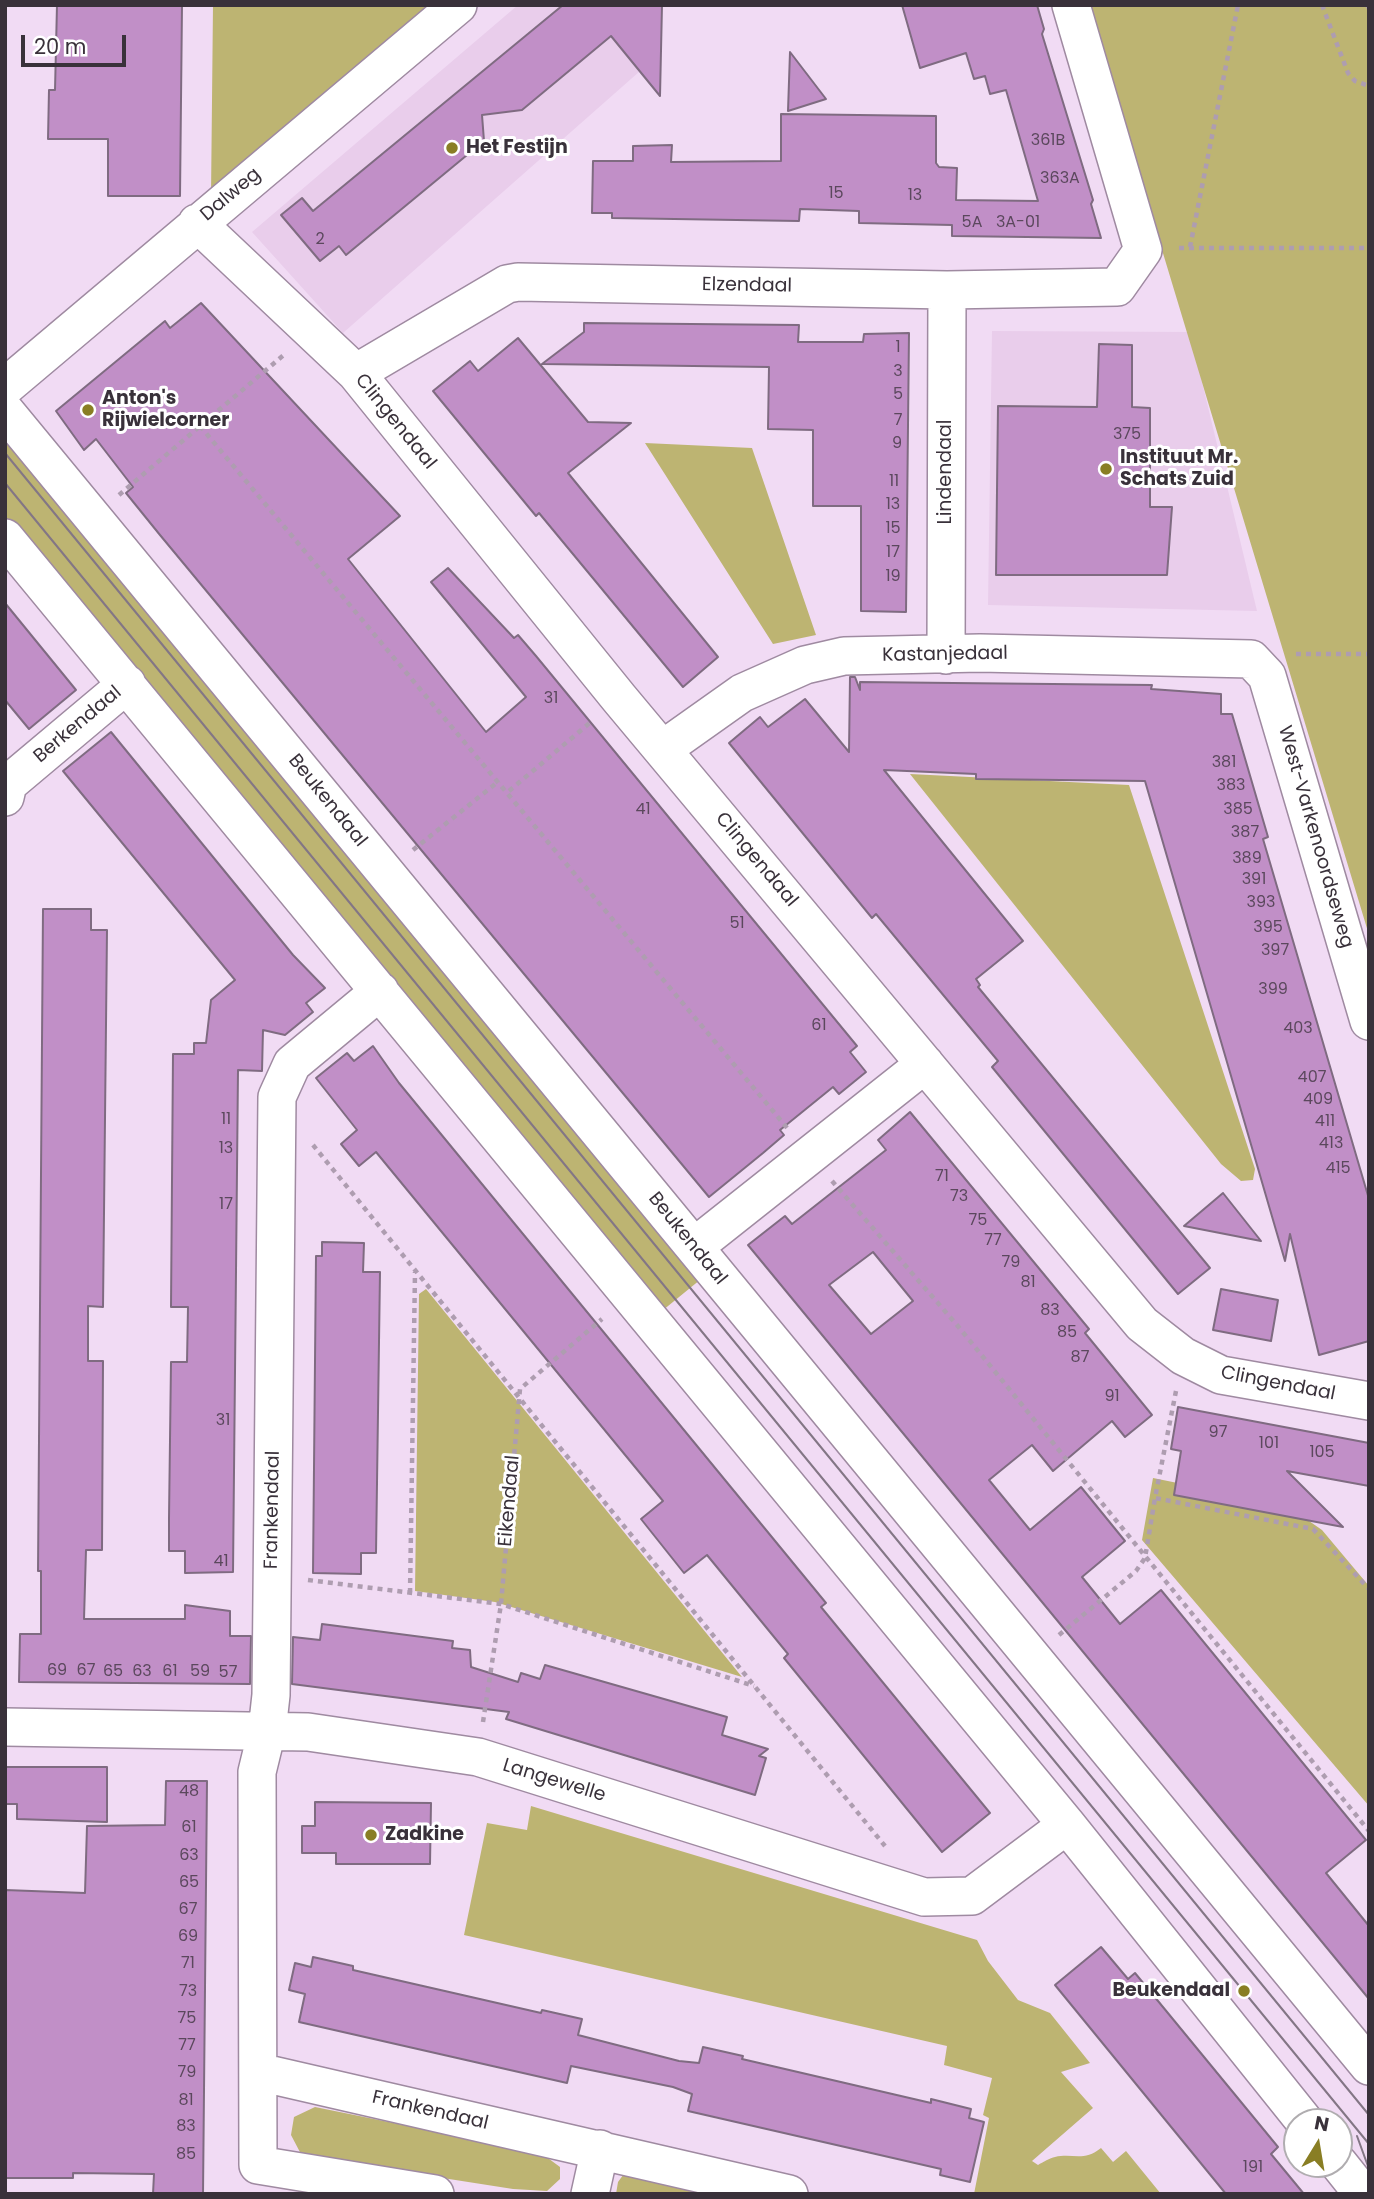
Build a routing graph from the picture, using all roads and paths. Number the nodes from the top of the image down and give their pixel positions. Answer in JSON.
{"nodes":[{"id":1,"x":458,"y":5,"type":"edge"},
{"id":2,"x":1071,"y":5,"type":"edge"},
{"id":3,"x":1238,"y":5,"type":"edge"},
{"id":4,"x":1322,"y":5,"type":"edge"},
{"id":5,"x":1369,"y":86,"type":"edge"},
{"id":6,"x":197,"y":223,"type":"junction"},
{"id":7,"x":1190,"y":247,"type":"junction"},
{"id":8,"x":1369,"y":248,"type":"edge"},
{"id":9,"x":1143,"y":250,"type":"junction"},
{"id":10,"x":947,"y":290,"type":"junction"},
{"id":11,"x":313,"y":329,"type":"junction"},
{"id":12,"x":356,"y":373,"type":"junction"},
{"id":13,"x":5,"y":387,"type":"edge"},
{"id":14,"x":5,"y":411,"type":"edge"},
{"id":15,"x":93,"y":517,"type":"junction"},
{"id":16,"x":5,"y":538,"type":"edge"},
{"id":17,"x":946,"y":654,"type":"junction"},
{"id":18,"x":1369,"y":654,"type":"edge"},
{"id":19,"x":1251,"y":659,"type":"junction"},
{"id":20,"x":127,"y":684,"type":"junction"},
{"id":21,"x":619,"y":698,"type":"junction"},
{"id":22,"x":663,"y":749,"type":"junction"},
{"id":23,"x":499,"y":781,"type":"dead end"},
{"id":24,"x":509,"y":792,"type":"dead end"},
{"id":25,"x":5,"y":797,"type":"edge"},
{"id":26,"x":385,"y":872,"type":"junction"},
{"id":27,"x":380,"y":991,"type":"junction"},
{"id":28,"x":1369,"y":1021,"type":"edge"},
{"id":29,"x":925,"y":1064,"type":"junction"},
{"id":30,"x":310,"y":1141,"type":"dead end"},
{"id":31,"x":694,"y":1247,"type":"junction"},
{"id":32,"x":415,"y":1270,"type":"junction"},
{"id":33,"x":631,"y":1294,"type":"junction"},
{"id":34,"x":1183,"y":1356,"type":"junction"},
{"id":35,"x":519,"y":1398,"type":"junction"},
{"id":36,"x":1369,"y":1401,"type":"edge"},
{"id":37,"x":1155,"y":1498,"type":"junction"},
{"id":38,"x":273,"y":1576,"type":"junction"},
{"id":39,"x":1369,"y":1589,"type":"edge"},
{"id":40,"x":410,"y":1593,"type":"junction"},
{"id":41,"x":501,"y":1604,"type":"junction"},
{"id":42,"x":1031,"y":1658,"type":"junction"},
{"id":43,"x":754,"y":1686,"type":"junction"},
{"id":44,"x":5,"y":1727,"type":"edge"},
{"id":45,"x":267,"y":1731,"type":"junction"},
{"id":46,"x":478,"y":1757,"type":"junction"},
{"id":47,"x":1067,"y":1825,"type":"junction"},
{"id":48,"x":924,"y":1897,"type":"junction"},
{"id":49,"x":1369,"y":2066,"type":"edge"},
{"id":50,"x":259,"y":2072,"type":"junction"},
{"id":51,"x":1294,"y":2108,"type":"edge"},
{"id":52,"x":600,"y":2149,"type":"junction"},
{"id":53,"x":1350,"y":2178,"type":"edge"},
{"id":54,"x":435,"y":2194,"type":"edge"},
{"id":55,"x":590,"y":2194,"type":"edge"},
{"id":56,"x":789,"y":2194,"type":"edge"},
{"id":57,"x":1363,"y":2194,"type":"edge"}],
"edges":[{"from":1,"to":6,"type":"street","name":"Dalweg"},
{"from":2,"to":9,"type":"street"},
{"from":3,"to":7,"type":"path"},
{"from":4,"to":5,"type":"path"},
{"from":6,"to":11,"type":"street","name":"Clingendaal"},
{"from":6,"to":13,"type":"street","name":"Dalweg"},
{"from":7,"to":8,"type":"path"},
{"from":7,"to":9,"type":"path"},
{"from":9,"to":10,"type":"street","name":"Elzendaal"},
{"from":10,"to":12,"type":"street","name":"Elzendaal"},
{"from":10,"to":17,"type":"street","name":"Lindendaal"},
{"from":11,"to":12,"type":"street","name":"Clingendaal"},
{"from":11,"to":15,"type":"path"},
{"from":12,"to":21,"type":"street","name":"Clingendaal"},
{"from":14,"to":15,"type":"street","name":"Beukendaal"},
{"from":15,"to":26,"type":"street","name":"Beukendaal"},
{"from":16,"to":20,"type":"street"},
{"from":17,"to":19,"type":"street","name":"Kastanjedaal"},
{"from":17,"to":22,"type":"street","name":"Kastanjedaal"},
{"from":18,"to":19,"type":"path"},
{"from":19,"to":28,"type":"street","name":"West-Varkenoordseweg"},
{"from":20,"to":25,"type":"street","name":"Berkendaal"},
{"from":20,"to":27,"type":"street"},
{"from":21,"to":22,"type":"street","name":"Clingendaal"},
{"from":21,"to":24,"type":"path"},
{"from":22,"to":29,"type":"street","name":"Clingendaal"},
{"from":23,"to":26,"type":"path"},
{"from":26,"to":31,"type":"street","name":"Beukendaal"},
{"from":27,"to":33,"type":"street"},
{"from":27,"to":38,"type":"street","name":"Frankendaal"},
{"from":29,"to":31,"type":"street"},
{"from":29,"to":34,"type":"street","name":"Clingendaal"},
{"from":30,"to":32,"type":"path"},
{"from":31,"to":42,"type":"street","name":"Beukendaal"},
{"from":32,"to":35,"type":"path"},
{"from":32,"to":40,"type":"path"},
{"from":33,"to":35,"type":"path"},
{"from":33,"to":47,"type":"street"},
{"from":34,"to":36,"type":"street","name":"Clingendaal"},
{"from":34,"to":37,"type":"path"},
{"from":35,"to":41,"type":"path","name":"Eikendaal"},
{"from":35,"to":43,"type":"path"},
{"from":37,"to":39,"type":"path"},
{"from":37,"to":42,"type":"path"},
{"from":38,"to":40,"type":"path"},
{"from":38,"to":45,"type":"street","name":"Frankendaal"},
{"from":40,"to":41,"type":"path"},
{"from":41,"to":43,"type":"path"},
{"from":41,"to":46,"type":"path","name":"Eikendaal"},
{"from":42,"to":49,"type":"street","name":"Beukendaal"},
{"from":43,"to":48,"type":"path"},
{"from":44,"to":45,"type":"street","name":"Langewelle"},
{"from":45,"to":46,"type":"street","name":"Langewelle"},
{"from":45,"to":50,"type":"street","name":"Frankendaal"},
{"from":46,"to":48,"type":"street","name":"Langewelle"},
{"from":47,"to":48,"type":"street","name":"Langewelle"},
{"from":47,"to":51,"type":"street"},
{"from":50,"to":52,"type":"street","name":"Frankendaal"},
{"from":50,"to":54,"type":"street","name":"Frankendaal"},
{"from":52,"to":55,"type":"street"},
{"from":52,"to":56,"type":"street","name":"Frankendaal"},
{"from":53,"to":57,"type":"street"}]}
